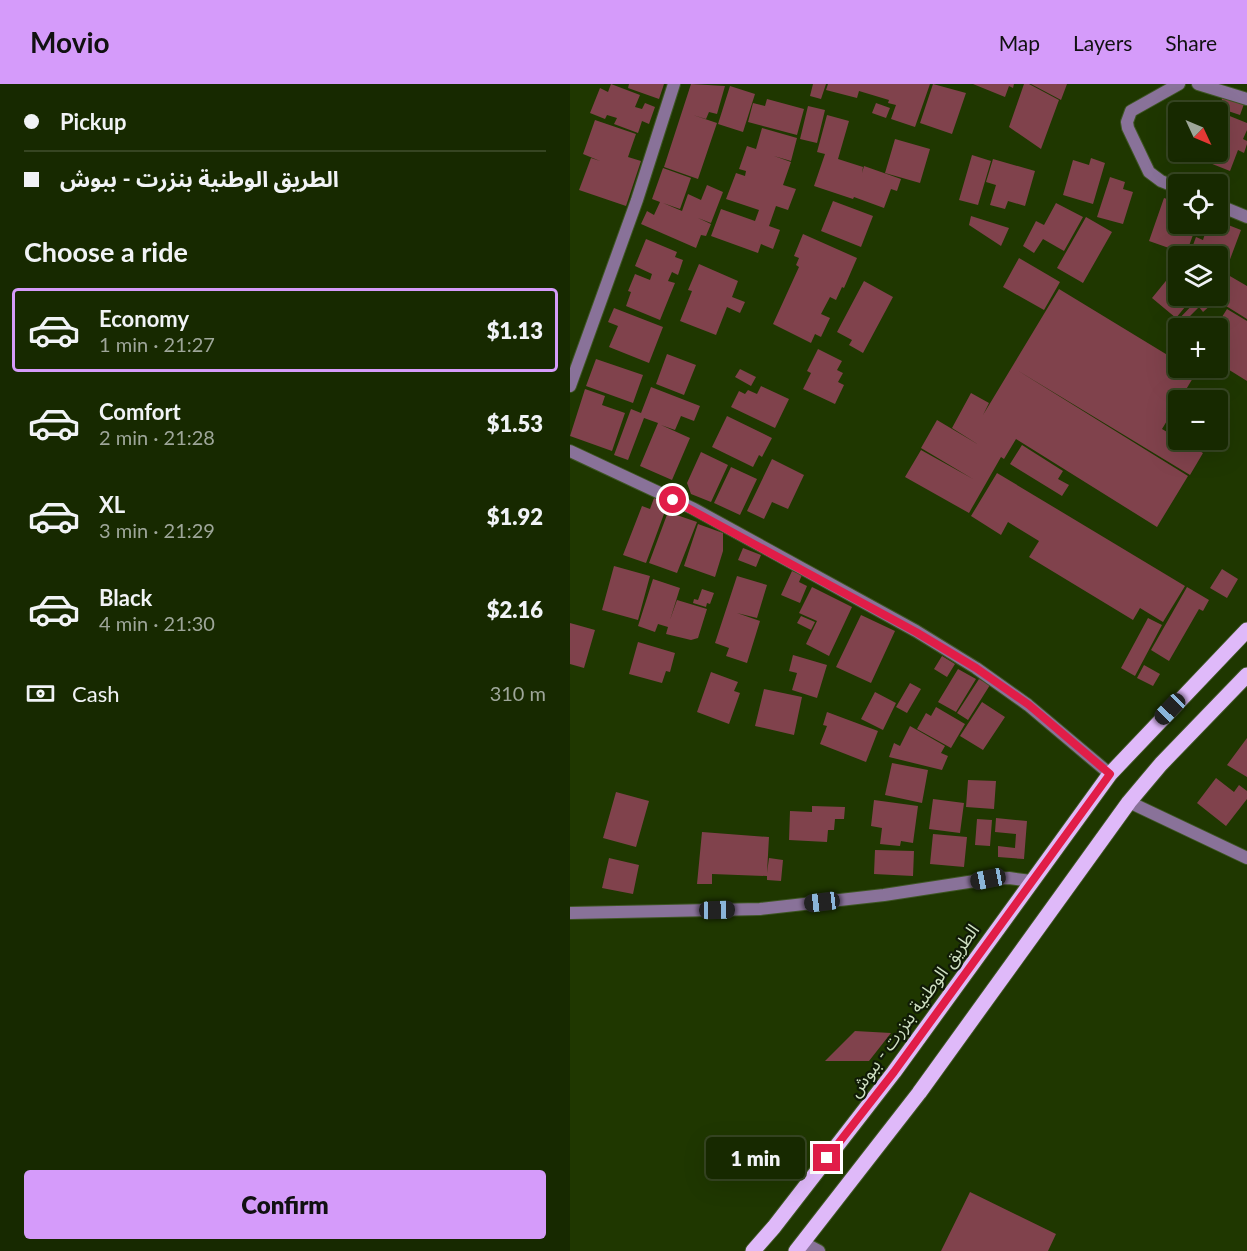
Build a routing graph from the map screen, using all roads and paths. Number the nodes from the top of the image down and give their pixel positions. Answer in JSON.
{"nodes":[{"id":1,"x":674,"y":84,"type":"edge"},
{"id":2,"x":1179,"y":84,"type":"edge"},
{"id":3,"x":1198,"y":84,"type":"edge"},
{"id":4,"x":1247,"y":99,"type":"edge"},
{"id":5,"x":1168,"y":184,"type":"edge"},
{"id":6,"x":1228,"y":209,"type":"edge"},
{"id":7,"x":1247,"y":217,"type":"edge"},
{"id":8,"x":570,"y":386,"type":"edge"},
{"id":9,"x":570,"y":451,"type":"edge"},
{"id":10,"x":1247,"y":630,"type":"edge"},
{"id":11,"x":1247,"y":675,"type":"edge"},
{"id":12,"x":1110,"y":774,"type":"junction"},
{"id":13,"x":1129,"y":802,"type":"junction"},
{"id":14,"x":1247,"y":858,"type":"edge"},
{"id":15,"x":1031,"y":881,"type":"junction"},
{"id":16,"x":570,"y":913,"type":"edge"},
{"id":17,"x":800,"y":1247,"type":"edge"},
{"id":18,"x":753,"y":1251,"type":"edge"},
{"id":19,"x":819,"y":1251,"type":"edge"}],
"edges":[{"from":1,"to":8,"type":"street"},
{"from":2,"to":5,"type":"street"},
{"from":3,"to":4,"type":"street"},
{"from":6,"to":7,"type":"street"},
{"from":9,"to":12,"type":"street"},
{"from":10,"to":12,"type":"main road","name":"الطريق الوطنية بنزرت - ببوش"},
{"from":11,"to":13,"type":"main road"},
{"from":12,"to":15,"type":"main road","name":"الطريق الوطنية بنزرت - ببوش"},
{"from":13,"to":14,"type":"street"},
{"from":13,"to":17,"type":"main road"},
{"from":15,"to":16,"type":"street"},
{"from":15,"to":18,"type":"main road","name":"الطريق الوطنية بنزرت - ببوش"},
{"from":17,"to":19,"type":"street"}]}
